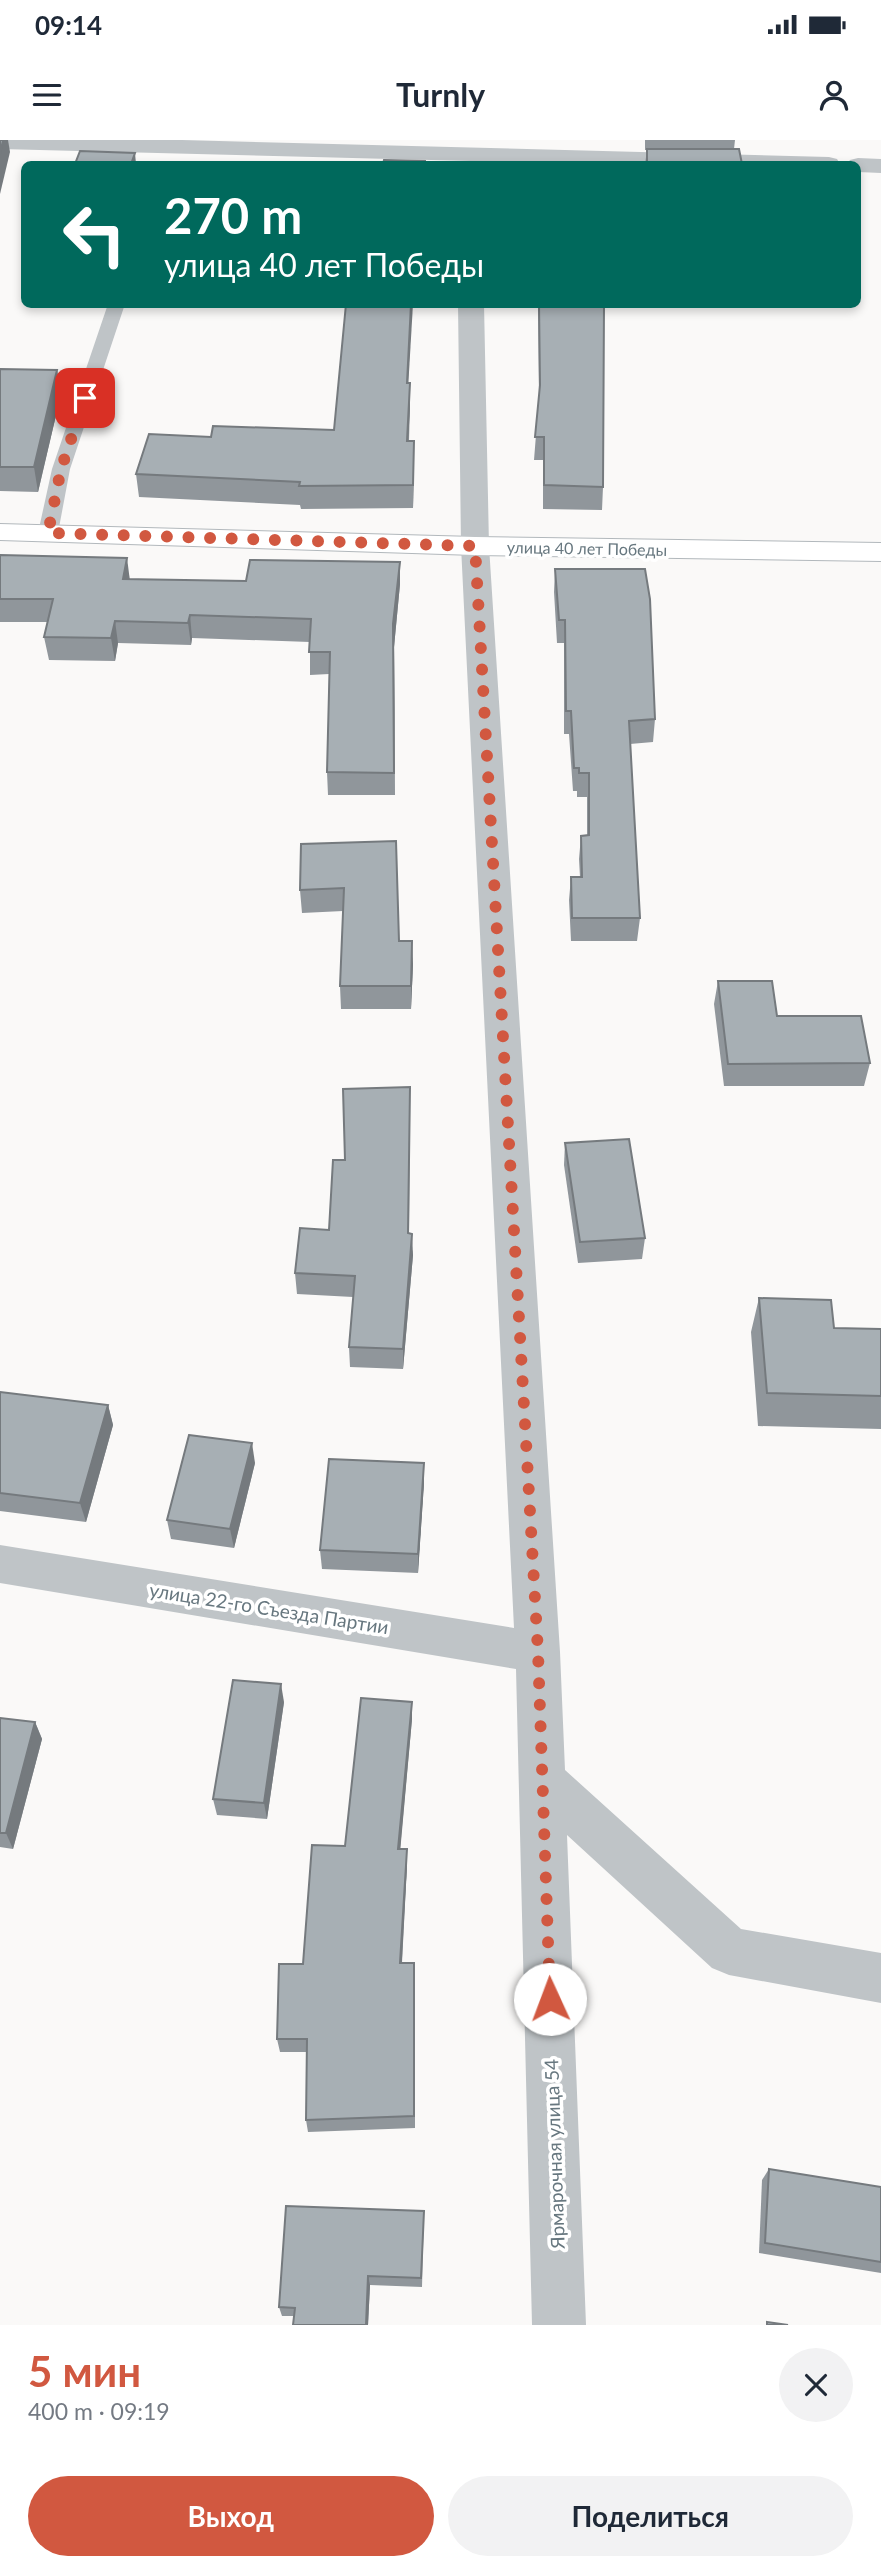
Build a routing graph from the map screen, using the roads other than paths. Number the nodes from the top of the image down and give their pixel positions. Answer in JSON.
{"nodes":[{"id":1,"x":0,"y":142,"type":"edge"},
{"id":2,"x":119,"y":146,"type":"junction"},
{"id":3,"x":469,"y":154,"type":"edge"},
{"id":4,"x":136,"y":161,"type":"edge"},
{"id":5,"x":721,"y":161,"type":"edge"},
{"id":6,"x":861,"y":165,"type":"edge"},
{"id":7,"x":881,"y":166,"type":"edge"},
{"id":8,"x":116,"y":308,"type":"edge"},
{"id":9,"x":471,"y":308,"type":"edge"},
{"id":10,"x":0,"y":532,"type":"edge"},
{"id":11,"x":48,"y":533,"type":"junction"},
{"id":12,"x":475,"y":546,"type":"junction"},
{"id":13,"x":881,"y":552,"type":"edge"},
{"id":14,"x":0,"y":1564,"type":"edge"},
{"id":15,"x":538,"y":1652,"type":"junction"},
{"id":16,"x":543,"y":1782,"type":"junction"},
{"id":17,"x":881,"y":1979,"type":"edge"},
{"id":18,"x":559,"y":2325,"type":"edge"}],
"edges":[{"from":1,"to":2,"type":"street"},
{"from":2,"to":3,"type":"street"},
{"from":2,"to":4,"type":"lane"},
{"from":3,"to":5,"type":"street"},
{"from":6,"to":7,"type":"street"},
{"from":8,"to":11,"type":"lane"},
{"from":9,"to":12,"type":"street","name":"Ярмарочная улица 54"},
{"from":10,"to":11,"type":"main road","name":"улица 40 лет Победы"},
{"from":11,"to":12,"type":"main road","name":"улица 40 лет Победы"},
{"from":12,"to":13,"type":"main road","name":"улица 40 лет Победы"},
{"from":12,"to":15,"type":"street","name":"Ярмарочная улица 54"},
{"from":14,"to":15,"type":"street","name":"улица 22-го Съезда Партии"},
{"from":15,"to":16,"type":"street","name":"Ярмарочная улица 54"},
{"from":16,"to":17,"type":"street"},
{"from":16,"to":18,"type":"street","name":"Ярмарочная улица 54"}]}
